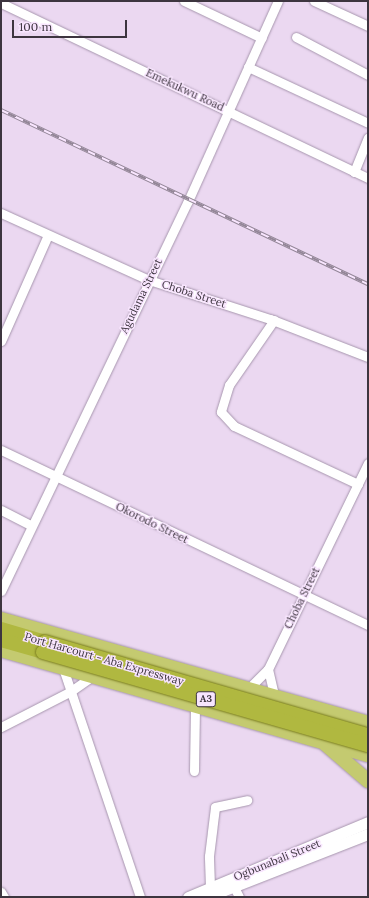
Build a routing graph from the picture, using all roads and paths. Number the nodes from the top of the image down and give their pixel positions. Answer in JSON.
{"nodes":[{"id":1,"x":184,"y":1,"type":"edge"},
{"id":2,"x":278,"y":1,"type":"edge"},
{"id":3,"x":314,"y":1,"type":"edge"},
{"id":4,"x":1,"y":3,"type":"edge"},
{"id":5,"x":368,"y":26,"type":"edge"},
{"id":6,"x":296,"y":37,"type":"dead end"},
{"id":7,"x":262,"y":38,"type":"junction"},
{"id":8,"x":248,"y":67,"type":"junction"},
{"id":9,"x":368,"y":75,"type":"edge"},
{"id":10,"x":228,"y":111,"type":"junction"},
{"id":11,"x":368,"y":123,"type":"edge"},
{"id":12,"x":368,"y":138,"type":"edge"},
{"id":13,"x":354,"y":172,"type":"junction"},
{"id":14,"x":368,"y":178,"type":"edge"},
{"id":15,"x":1,"y":214,"type":"edge"},
{"id":16,"x":48,"y":236,"type":"junction"},
{"id":17,"x":149,"y":280,"type":"junction"},
{"id":18,"x":274,"y":320,"type":"junction"},
{"id":19,"x":1,"y":341,"type":"edge"},
{"id":20,"x":368,"y":358,"type":"edge"},
{"id":21,"x":1,"y":450,"type":"edge"},
{"id":22,"x":368,"y":463,"type":"edge"},
{"id":23,"x":53,"y":476,"type":"junction"},
{"id":24,"x":358,"y":484,"type":"junction"},
{"id":25,"x":1,"y":510,"type":"edge"},
{"id":26,"x":31,"y":525,"type":"junction"},
{"id":27,"x":1,"y":591,"type":"edge"},
{"id":28,"x":303,"y":595,"type":"junction"},
{"id":29,"x":1,"y":620,"type":"edge"},
{"id":30,"x":368,"y":625,"type":"edge"},
{"id":31,"x":1,"y":640,"type":"edge"},
{"id":32,"x":44,"y":647,"type":"junction"},
{"id":33,"x":1,"y":650,"type":"edge"},
{"id":34,"x":63,"y":668,"type":"junction"},
{"id":35,"x":268,"y":669,"type":"junction"},
{"id":36,"x":91,"y":676,"type":"junction"},
{"id":37,"x":248,"y":689,"type":"junction"},
{"id":38,"x":71,"y":691,"type":"junction"},
{"id":39,"x":274,"y":696,"type":"junction"},
{"id":40,"x":195,"y":706,"type":"junction"},
{"id":41,"x":332,"y":712,"type":"junction"},
{"id":42,"x":368,"y":723,"type":"edge"},
{"id":43,"x":1,"y":727,"type":"edge"},
{"id":44,"x":368,"y":735,"type":"edge"},
{"id":45,"x":324,"y":743,"type":"junction"},
{"id":46,"x":368,"y":746,"type":"edge"},
{"id":47,"x":368,"y":755,"type":"edge"},
{"id":48,"x":194,"y":771,"type":"dead end"},
{"id":49,"x":368,"y":781,"type":"edge"},
{"id":50,"x":247,"y":800,"type":"dead end"},
{"id":51,"x":368,"y":822,"type":"edge"},
{"id":52,"x":368,"y":834,"type":"edge"},
{"id":53,"x":1,"y":892,"type":"edge"},
{"id":54,"x":209,"y":892,"type":"edge"},
{"id":55,"x":236,"y":892,"type":"edge"},
{"id":56,"x":4,"y":897,"type":"edge"},
{"id":57,"x":140,"y":897,"type":"edge"},
{"id":58,"x":188,"y":897,"type":"edge"}],
"edges":[{"from":1,"to":7,"type":"street"},
{"from":2,"to":7,"type":"street","name":"Agudama Street"},
{"from":3,"to":5,"type":"street"},
{"from":4,"to":10,"type":"street","name":"Emekukwu Road"},
{"from":6,"to":9,"type":"street"},
{"from":7,"to":8,"type":"street","name":"Agudama Street"},
{"from":8,"to":10,"type":"street","name":"Agudama Street"},
{"from":8,"to":11,"type":"street"},
{"from":10,"to":13,"type":"street","name":"Emekukwu Road"},
{"from":10,"to":17,"type":"street","name":"Agudama Street"},
{"from":12,"to":13,"type":"street"},
{"from":13,"to":14,"type":"street","name":"Emekukwu Road"},
{"from":15,"to":16,"type":"street","name":"Choba Street"},
{"from":16,"to":17,"type":"street","name":"Choba Street"},
{"from":16,"to":19,"type":"street"},
{"from":17,"to":18,"type":"street","name":"Choba Street"},
{"from":17,"to":23,"type":"street","name":"Agudama Street"},
{"from":18,"to":20,"type":"street","name":"Choba Street"},
{"from":18,"to":24,"type":"street"},
{"from":21,"to":23,"type":"street","name":"Okorodo Street"},
{"from":22,"to":24,"type":"street","name":"Choba Street"},
{"from":23,"to":26,"type":"street","name":"Agudama Street"},
{"from":23,"to":28,"type":"street","name":"Okorodo Street"},
{"from":24,"to":28,"type":"street","name":"Choba Street"},
{"from":25,"to":26,"type":"street"},
{"from":26,"to":27,"type":"street","name":"Agudama Street"},
{"from":28,"to":30,"type":"street","name":"Okorodo Street"},
{"from":28,"to":35,"type":"street","name":"Choba Street"},
{"from":29,"to":32,"type":"highway","name":"Port Harcourt - Aba Expressway","number":"A3"},
{"from":29,"to":37,"type":"main road"},
{"from":31,"to":32,"type":"highway","name":"Port Harcourt - Aba Expressway","number":"A3"},
{"from":32,"to":44,"type":"highway","name":"Port Harcourt - Aba Expressway","number":"A3","bridge":true},
{"from":32,"to":46,"type":"highway","name":"Port Harcourt - Aba Expressway","number":"A3","bridge":true},
{"from":33,"to":34,"type":"main road"},
{"from":34,"to":36,"type":"main road"},
{"from":34,"to":38,"type":"street"},
{"from":35,"to":37,"type":"street","name":"Choba Street"},
{"from":35,"to":39,"type":"street"},
{"from":36,"to":38,"type":"street"},
{"from":36,"to":40,"type":"main road"},
{"from":37,"to":39,"type":"main road"},
{"from":38,"to":43,"type":"street"},
{"from":38,"to":57,"type":"street"},
{"from":39,"to":41,"type":"main road"},
{"from":40,"to":45,"type":"main road"},
{"from":40,"to":48,"type":"street"},
{"from":41,"to":42,"type":"main road"},
{"from":41,"to":45,"type":"main road"},
{"from":45,"to":47,"type":"main road"},
{"from":45,"to":49,"type":"main road"},
{"from":50,"to":54,"type":"street"},
{"from":51,"to":54,"type":"street","name":"Ogbunabali Street"},
{"from":52,"to":55,"type":"street","name":"Ogbunabali Street"},
{"from":53,"to":56,"type":"street"},
{"from":54,"to":55,"type":"street","name":"Ogbunabali Street"},
{"from":54,"to":58,"type":"street","name":"Ogbunabali Street"}]}
